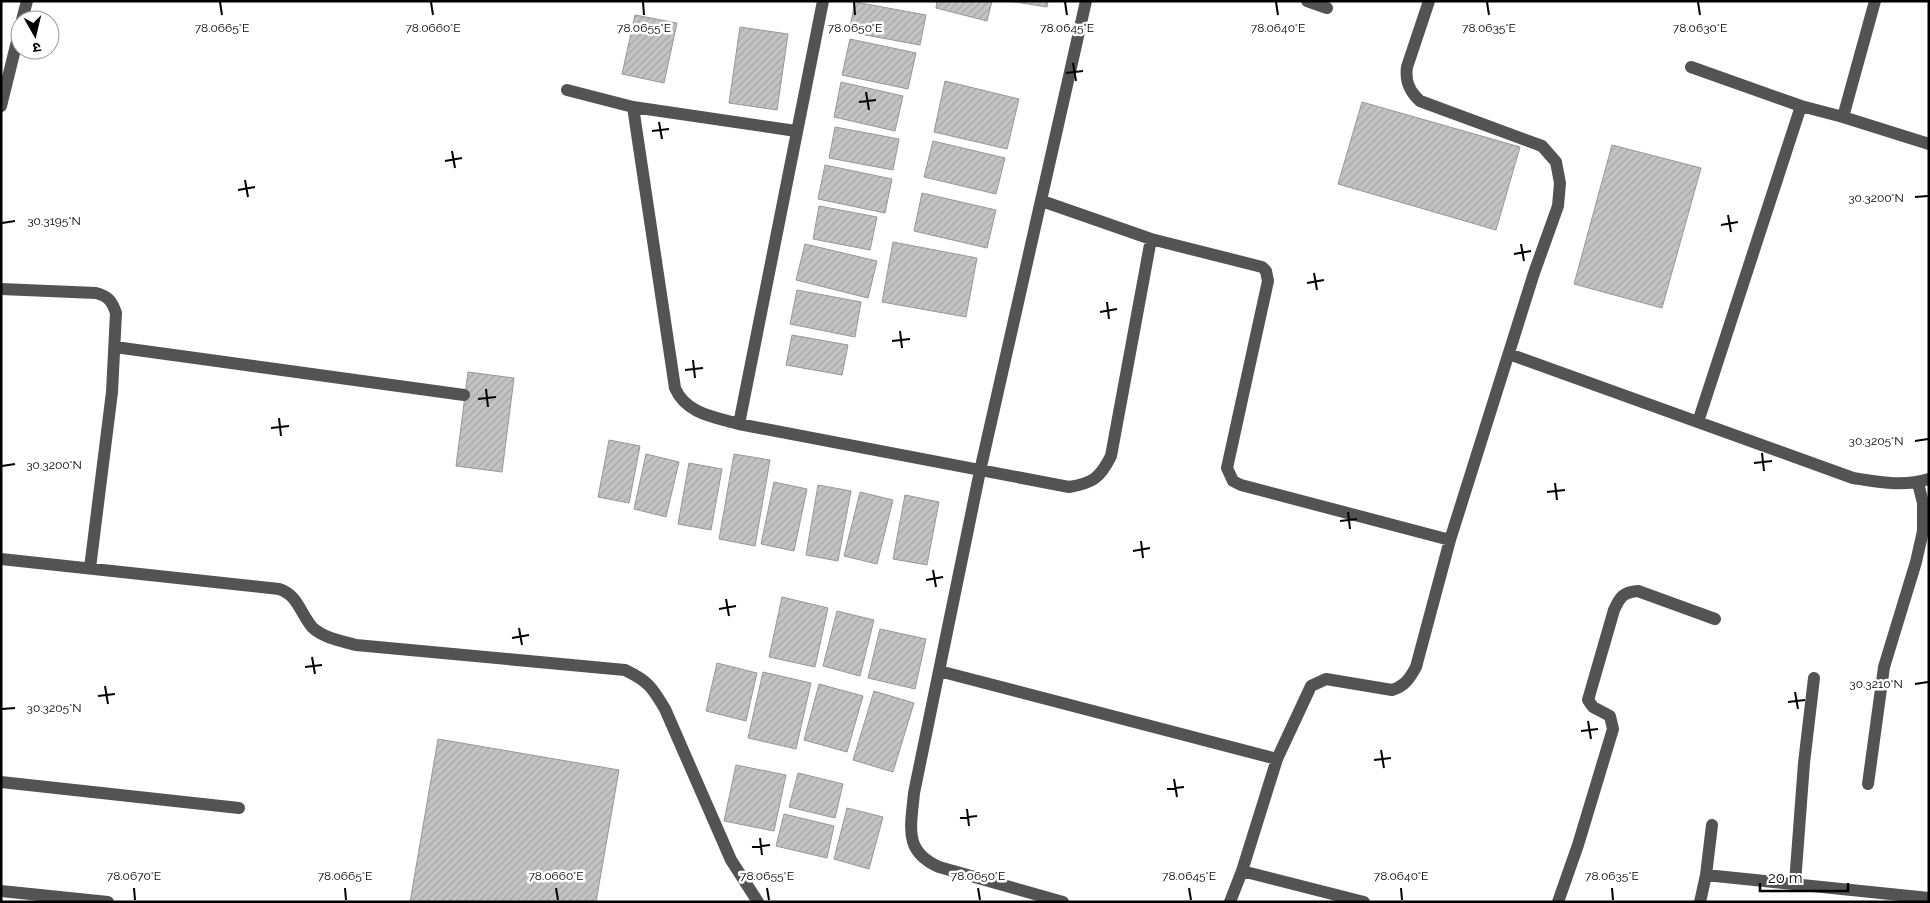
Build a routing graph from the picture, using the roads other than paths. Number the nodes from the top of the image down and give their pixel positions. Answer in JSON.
{"nodes":[{"id":1,"x":823,"y":1,"type":"edge"},
{"id":2,"x":1086,"y":1,"type":"edge"},
{"id":3,"x":1307,"y":1,"type":"edge"},
{"id":4,"x":1429,"y":1,"type":"edge"},
{"id":5,"x":1875,"y":1,"type":"edge"},
{"id":6,"x":1327,"y":8,"type":"dead end"},
{"id":7,"x":12,"y":60,"type":"edge"},
{"id":8,"x":1691,"y":67,"type":"dead end"},
{"id":9,"x":567,"y":90,"type":"dead end"},
{"id":10,"x":1,"y":106,"type":"edge"},
{"id":11,"x":1801,"y":106,"type":"junction"},
{"id":12,"x":633,"y":107,"type":"junction"},
{"id":13,"x":1843,"y":117,"type":"junction"},
{"id":14,"x":796,"y":131,"type":"junction"},
{"id":15,"x":1929,"y":144,"type":"edge"},
{"id":16,"x":1042,"y":201,"type":"junction"},
{"id":17,"x":1151,"y":239,"type":"junction"},
{"id":18,"x":1,"y":289,"type":"edge"},
{"id":19,"x":115,"y":347,"type":"junction"},
{"id":20,"x":1509,"y":354,"type":"junction"},
{"id":21,"x":464,"y":395,"type":"dead end"},
{"id":22,"x":1698,"y":422,"type":"junction"},
{"id":23,"x":739,"y":424,"type":"junction"},
{"id":24,"x":980,"y":471,"type":"junction"},
{"id":25,"x":1923,"y":481,"type":"edge"},
{"id":26,"x":1450,"y":540,"type":"junction"},
{"id":27,"x":1,"y":559,"type":"edge"},
{"id":28,"x":90,"y":568,"type":"junction"},
{"id":29,"x":1714,"y":619,"type":"dead end"},
{"id":30,"x":939,"y":671,"type":"junction"},
{"id":31,"x":1814,"y":678,"type":"dead end"},
{"id":32,"x":1277,"y":759,"type":"junction"},
{"id":33,"x":1,"y":782,"type":"edge"},
{"id":34,"x":1868,"y":784,"type":"dead end"},
{"id":35,"x":239,"y":808,"type":"dead end"},
{"id":36,"x":1712,"y":825,"type":"dead end"},
{"id":37,"x":1242,"y":871,"type":"junction"},
{"id":38,"x":1706,"y":875,"type":"junction"},
{"id":39,"x":1795,"y":884,"type":"junction"},
{"id":40,"x":1,"y":891,"type":"edge"},
{"id":41,"x":1929,"y":898,"type":"edge"},
{"id":42,"x":108,"y":902,"type":"edge"},
{"id":43,"x":758,"y":902,"type":"edge"},
{"id":44,"x":1063,"y":902,"type":"edge"},
{"id":45,"x":1230,"y":902,"type":"edge"},
{"id":46,"x":1364,"y":902,"type":"edge"},
{"id":47,"x":1558,"y":902,"type":"edge"},
{"id":48,"x":1700,"y":902,"type":"edge"}],
"edges":[{"from":1,"to":14,"type":"street"},
{"from":2,"to":16,"type":"street"},
{"from":3,"to":6,"type":"street"},
{"from":4,"to":20,"type":"street"},
{"from":5,"to":13,"type":"street"},
{"from":7,"to":10,"type":"street"},
{"from":8,"to":11,"type":"street"},
{"from":9,"to":12,"type":"street"},
{"from":11,"to":13,"type":"street"},
{"from":11,"to":22,"type":"street"},
{"from":12,"to":14,"type":"street"},
{"from":12,"to":23,"type":"street"},
{"from":13,"to":15,"type":"street"},
{"from":14,"to":23,"type":"street"},
{"from":16,"to":17,"type":"street"},
{"from":16,"to":24,"type":"street"},
{"from":17,"to":24,"type":"street"},
{"from":17,"to":26,"type":"street"},
{"from":18,"to":19,"type":"street"},
{"from":19,"to":21,"type":"street"},
{"from":19,"to":28,"type":"street"},
{"from":20,"to":22,"type":"street"},
{"from":20,"to":26,"type":"street"},
{"from":22,"to":25,"type":"street"},
{"from":23,"to":24,"type":"street"},
{"from":24,"to":30,"type":"street"},
{"from":25,"to":34,"type":"street"},
{"from":26,"to":32,"type":"street"},
{"from":27,"to":28,"type":"street"},
{"from":28,"to":43,"type":"street"},
{"from":29,"to":47,"type":"street"},
{"from":30,"to":32,"type":"street"},
{"from":30,"to":44,"type":"street"},
{"from":31,"to":39,"type":"street"},
{"from":32,"to":37,"type":"street"},
{"from":33,"to":35,"type":"street"},
{"from":36,"to":38,"type":"street"},
{"from":37,"to":45,"type":"street"},
{"from":37,"to":46,"type":"street"},
{"from":38,"to":39,"type":"street"},
{"from":38,"to":48,"type":"street"},
{"from":39,"to":41,"type":"street"},
{"from":40,"to":42,"type":"street"}]}
